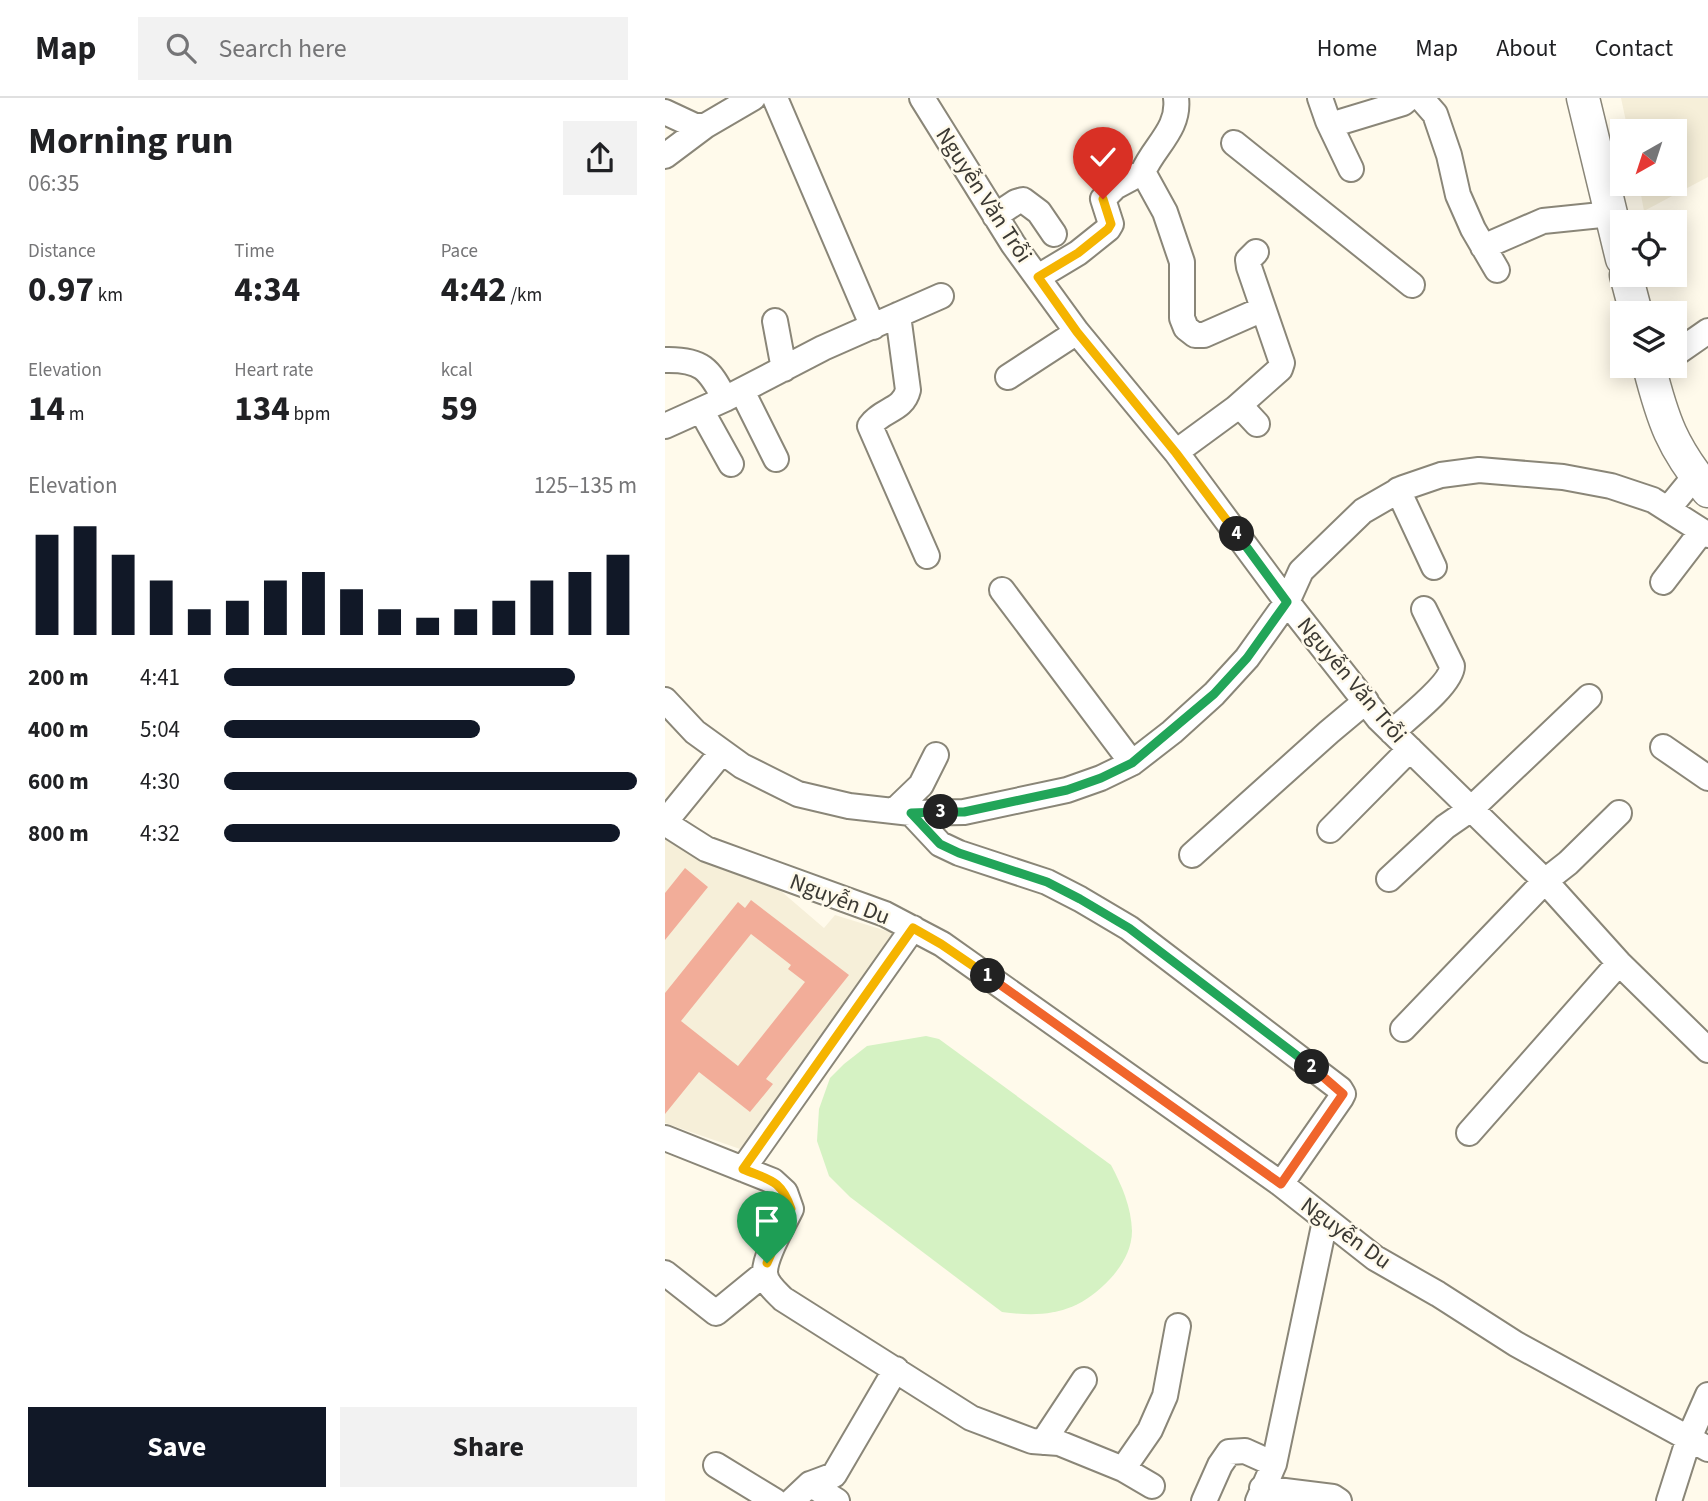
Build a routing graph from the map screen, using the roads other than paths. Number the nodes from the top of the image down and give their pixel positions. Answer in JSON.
{"nodes":[{"id":1,"x":753,"y":98,"type":"edge"},
{"id":2,"x":775,"y":98,"type":"edge"},
{"id":3,"x":922,"y":98,"type":"edge"},
{"id":4,"x":1176,"y":98,"type":"edge"},
{"id":5,"x":1409,"y":98,"type":"edge"},
{"id":6,"x":1421,"y":98,"type":"edge"},
{"id":7,"x":1583,"y":98,"type":"edge"},
{"id":8,"x":1324,"y":109,"type":"edge"},
{"id":9,"x":665,"y":112,"type":"edge"},
{"id":10,"x":705,"y":125,"type":"junction"},
{"id":11,"x":1234,"y":143,"type":"dead end"},
{"id":12,"x":665,"y":156,"type":"edge"},
{"id":13,"x":1350,"y":170,"type":"dead end"},
{"id":14,"x":1143,"y":172,"type":"junction"},
{"id":15,"x":1610,"y":210,"type":"edge"},
{"id":16,"x":1610,"y":214,"type":"edge"},
{"id":17,"x":995,"y":216,"type":"junction"},
{"id":18,"x":1054,"y":234,"type":"dead end"},
{"id":19,"x":1483,"y":247,"type":"junction"},
{"id":20,"x":1256,"y":252,"type":"dead end"},
{"id":21,"x":1496,"y":270,"type":"dead end"},
{"id":22,"x":1038,"y":277,"type":"junction"},
{"id":23,"x":1412,"y":285,"type":"dead end"},
{"id":24,"x":941,"y":296,"type":"dead end"},
{"id":25,"x":1263,"y":309,"type":"junction"},
{"id":26,"x":898,"y":315,"type":"junction"},
{"id":27,"x":775,"y":321,"type":"dead end"},
{"id":28,"x":873,"y":327,"type":"junction"},
{"id":29,"x":1708,"y":331,"type":"edge"},
{"id":30,"x":1077,"y":332,"type":"junction"},
{"id":31,"x":1687,"y":345,"type":"edge"},
{"id":32,"x":665,"y":360,"type":"edge"},
{"id":33,"x":784,"y":369,"type":"junction"},
{"id":34,"x":1008,"y":377,"type":"dead end"},
{"id":35,"x":1659,"y":378,"type":"edge"},
{"id":36,"x":733,"y":395,"type":"junction"},
{"id":37,"x":1236,"y":408,"type":"junction"},
{"id":38,"x":701,"y":410,"type":"junction"},
{"id":39,"x":1257,"y":424,"type":"dead end"},
{"id":40,"x":665,"y":426,"type":"edge"},
{"id":41,"x":1176,"y":453,"type":"junction"},
{"id":42,"x":776,"y":459,"type":"dead end"},
{"id":43,"x":731,"y":464,"type":"dead end"},
{"id":44,"x":1702,"y":484,"type":"edge"},
{"id":45,"x":1398,"y":490,"type":"junction"},
{"id":46,"x":1668,"y":509,"type":"junction"},
{"id":47,"x":1705,"y":533,"type":"edge"},
{"id":48,"x":927,"y":556,"type":"dead end"},
{"id":49,"x":1434,"y":567,"type":"dead end"},
{"id":50,"x":1663,"y":582,"type":"dead end"},
{"id":51,"x":1002,"y":590,"type":"dead end"},
{"id":52,"x":1287,"y":602,"type":"junction"},
{"id":53,"x":1424,"y":609,"type":"dead end"},
{"id":54,"x":1589,"y":697,"type":"dead end"},
{"id":55,"x":665,"y":700,"type":"edge"},
{"id":56,"x":1366,"y":701,"type":"junction"},
{"id":57,"x":1401,"y":741,"type":"junction"},
{"id":58,"x":1663,"y":747,"type":"dead end"},
{"id":59,"x":722,"y":752,"type":"junction"},
{"id":60,"x":936,"y":755,"type":"dead end"},
{"id":61,"x":1132,"y":763,"type":"junction"},
{"id":62,"x":1708,"y":778,"type":"edge"},
{"id":63,"x":1471,"y":809,"type":"junction"},
{"id":64,"x":902,"y":812,"type":"junction"},
{"id":65,"x":1619,"y":813,"type":"dead end"},
{"id":66,"x":665,"y":823,"type":"edge"},
{"id":67,"x":1330,"y":830,"type":"dead end"},
{"id":68,"x":1192,"y":855,"type":"dead end"},
{"id":69,"x":1389,"y":879,"type":"dead end"},
{"id":70,"x":1545,"y":881,"type":"junction"},
{"id":71,"x":913,"y":928,"type":"junction"},
{"id":72,"x":1619,"y":963,"type":"junction"},
{"id":73,"x":1403,"y":1029,"type":"dead end"},
{"id":74,"x":1708,"y":1050,"type":"edge"},
{"id":75,"x":1469,"y":1133,"type":"dead end"},
{"id":76,"x":665,"y":1138,"type":"edge"},
{"id":77,"x":743,"y":1169,"type":"junction"},
{"id":78,"x":1281,"y":1184,"type":"junction"},
{"id":79,"x":1325,"y":1221,"type":"junction"},
{"id":80,"x":665,"y":1273,"type":"edge"},
{"id":81,"x":765,"y":1273,"type":"junction"},
{"id":82,"x":1178,"y":1326,"type":"dead end"},
{"id":83,"x":896,"y":1369,"type":"junction"},
{"id":84,"x":1084,"y":1380,"type":"dead end"},
{"id":85,"x":1708,"y":1395,"type":"edge"},
{"id":86,"x":1043,"y":1442,"type":"junction"},
{"id":87,"x":1698,"y":1444,"type":"edge"},
{"id":88,"x":1274,"y":1464,"type":"junction"},
{"id":89,"x":716,"y":1465,"type":"dead end"},
{"id":90,"x":1123,"y":1469,"type":"junction"},
{"id":91,"x":1152,"y":1486,"type":"dead end"},
{"id":92,"x":801,"y":1493,"type":"edge"},
{"id":93,"x":1260,"y":1494,"type":"edge"},
{"id":94,"x":775,"y":1501,"type":"edge"},
{"id":95,"x":837,"y":1501,"type":"edge"},
{"id":96,"x":1204,"y":1501,"type":"edge"},
{"id":97,"x":1339,"y":1501,"type":"edge"},
{"id":98,"x":1669,"y":1501,"type":"edge"}],
"edges":[{"from":1,"to":10,"type":"street"},
{"from":2,"to":28,"type":"street"},
{"from":3,"to":17,"type":"street","name":"Nguyễn Văn Trỗi"},
{"from":4,"to":14,"type":"street"},
{"from":5,"to":8,"type":"street"},
{"from":6,"to":19,"type":"street"},
{"from":7,"to":15,"type":"main road"},
{"from":8,"to":13,"type":"street"},
{"from":9,"to":10,"type":"street"},
{"from":10,"to":12,"type":"street"},
{"from":11,"to":23,"type":"street"},
{"from":14,"to":22,"type":"street"},
{"from":14,"to":25,"type":"street"},
{"from":16,"to":19,"type":"street"},
{"from":17,"to":18,"type":"street"},
{"from":17,"to":22,"type":"street","name":"Nguyễn Văn Trỗi"},
{"from":19,"to":21,"type":"street"},
{"from":20,"to":25,"type":"street"},
{"from":22,"to":30,"type":"street","name":"Nguyễn Văn Trỗi"},
{"from":24,"to":26,"type":"street"},
{"from":25,"to":37,"type":"street"},
{"from":26,"to":28,"type":"street"},
{"from":26,"to":48,"type":"street"},
{"from":27,"to":33,"type":"street"},
{"from":28,"to":33,"type":"street"},
{"from":29,"to":31,"type":"street"},
{"from":30,"to":34,"type":"street"},
{"from":30,"to":41,"type":"street","name":"Nguyễn Văn Trỗi"},
{"from":32,"to":36,"type":"street"},
{"from":33,"to":36,"type":"street"},
{"from":35,"to":44,"type":"main road"},
{"from":36,"to":38,"type":"street"},
{"from":36,"to":42,"type":"street"},
{"from":37,"to":39,"type":"street"},
{"from":37,"to":41,"type":"street"},
{"from":38,"to":40,"type":"street"},
{"from":38,"to":43,"type":"street"},
{"from":41,"to":52,"type":"street","name":"Nguyễn Văn Trỗi"},
{"from":44,"to":46,"type":"street"},
{"from":45,"to":46,"type":"street"},
{"from":45,"to":49,"type":"street"},
{"from":45,"to":52,"type":"street"},
{"from":46,"to":47,"type":"street"},
{"from":47,"to":50,"type":"street"},
{"from":51,"to":61,"type":"street"},
{"from":52,"to":56,"type":"street","name":"Nguyễn Văn Trỗi"},
{"from":52,"to":61,"type":"street"},
{"from":53,"to":57,"type":"street"},
{"from":54,"to":63,"type":"street"},
{"from":55,"to":59,"type":"street"},
{"from":56,"to":57,"type":"street","name":"Nguyễn Văn Trỗi"},
{"from":56,"to":68,"type":"street"},
{"from":57,"to":63,"type":"street","name":"Nguyễn Văn Trỗi"},
{"from":57,"to":67,"type":"street"},
{"from":58,"to":62,"type":"street"},
{"from":59,"to":64,"type":"street"},
{"from":59,"to":66,"type":"street"},
{"from":60,"to":64,"type":"street"},
{"from":61,"to":64,"type":"street"},
{"from":63,"to":69,"type":"street"},
{"from":63,"to":70,"type":"street","name":"Nguyễn Văn Trỗi"},
{"from":64,"to":78,"type":"street"},
{"from":65,"to":70,"type":"street"},
{"from":66,"to":71,"type":"street","name":"Nguyễn Du"},
{"from":70,"to":72,"type":"street","name":"Nguyễn Văn Trỗi"},
{"from":70,"to":73,"type":"street"},
{"from":71,"to":77,"type":"street"},
{"from":71,"to":78,"type":"street","name":"Nguyễn Du"},
{"from":72,"to":74,"type":"street","name":"Nguyễn Văn Trỗi"},
{"from":72,"to":75,"type":"street"},
{"from":76,"to":77,"type":"street"},
{"from":77,"to":81,"type":"street"},
{"from":78,"to":79,"type":"street","name":"Nguyễn Du"},
{"from":79,"to":87,"type":"street","name":"Nguyễn Du"},
{"from":79,"to":88,"type":"street"},
{"from":80,"to":81,"type":"street"},
{"from":81,"to":83,"type":"street"},
{"from":82,"to":90,"type":"street"},
{"from":83,"to":86,"type":"street"},
{"from":83,"to":92,"type":"street"},
{"from":84,"to":86,"type":"street"},
{"from":85,"to":87,"type":"street"},
{"from":86,"to":90,"type":"street"},
{"from":87,"to":98,"type":"street"},
{"from":88,"to":93,"type":"street"},
{"from":88,"to":96,"type":"street"},
{"from":89,"to":94,"type":"street"},
{"from":90,"to":91,"type":"street"},
{"from":92,"to":95,"type":"street"},
{"from":93,"to":97,"type":"street"}]}
